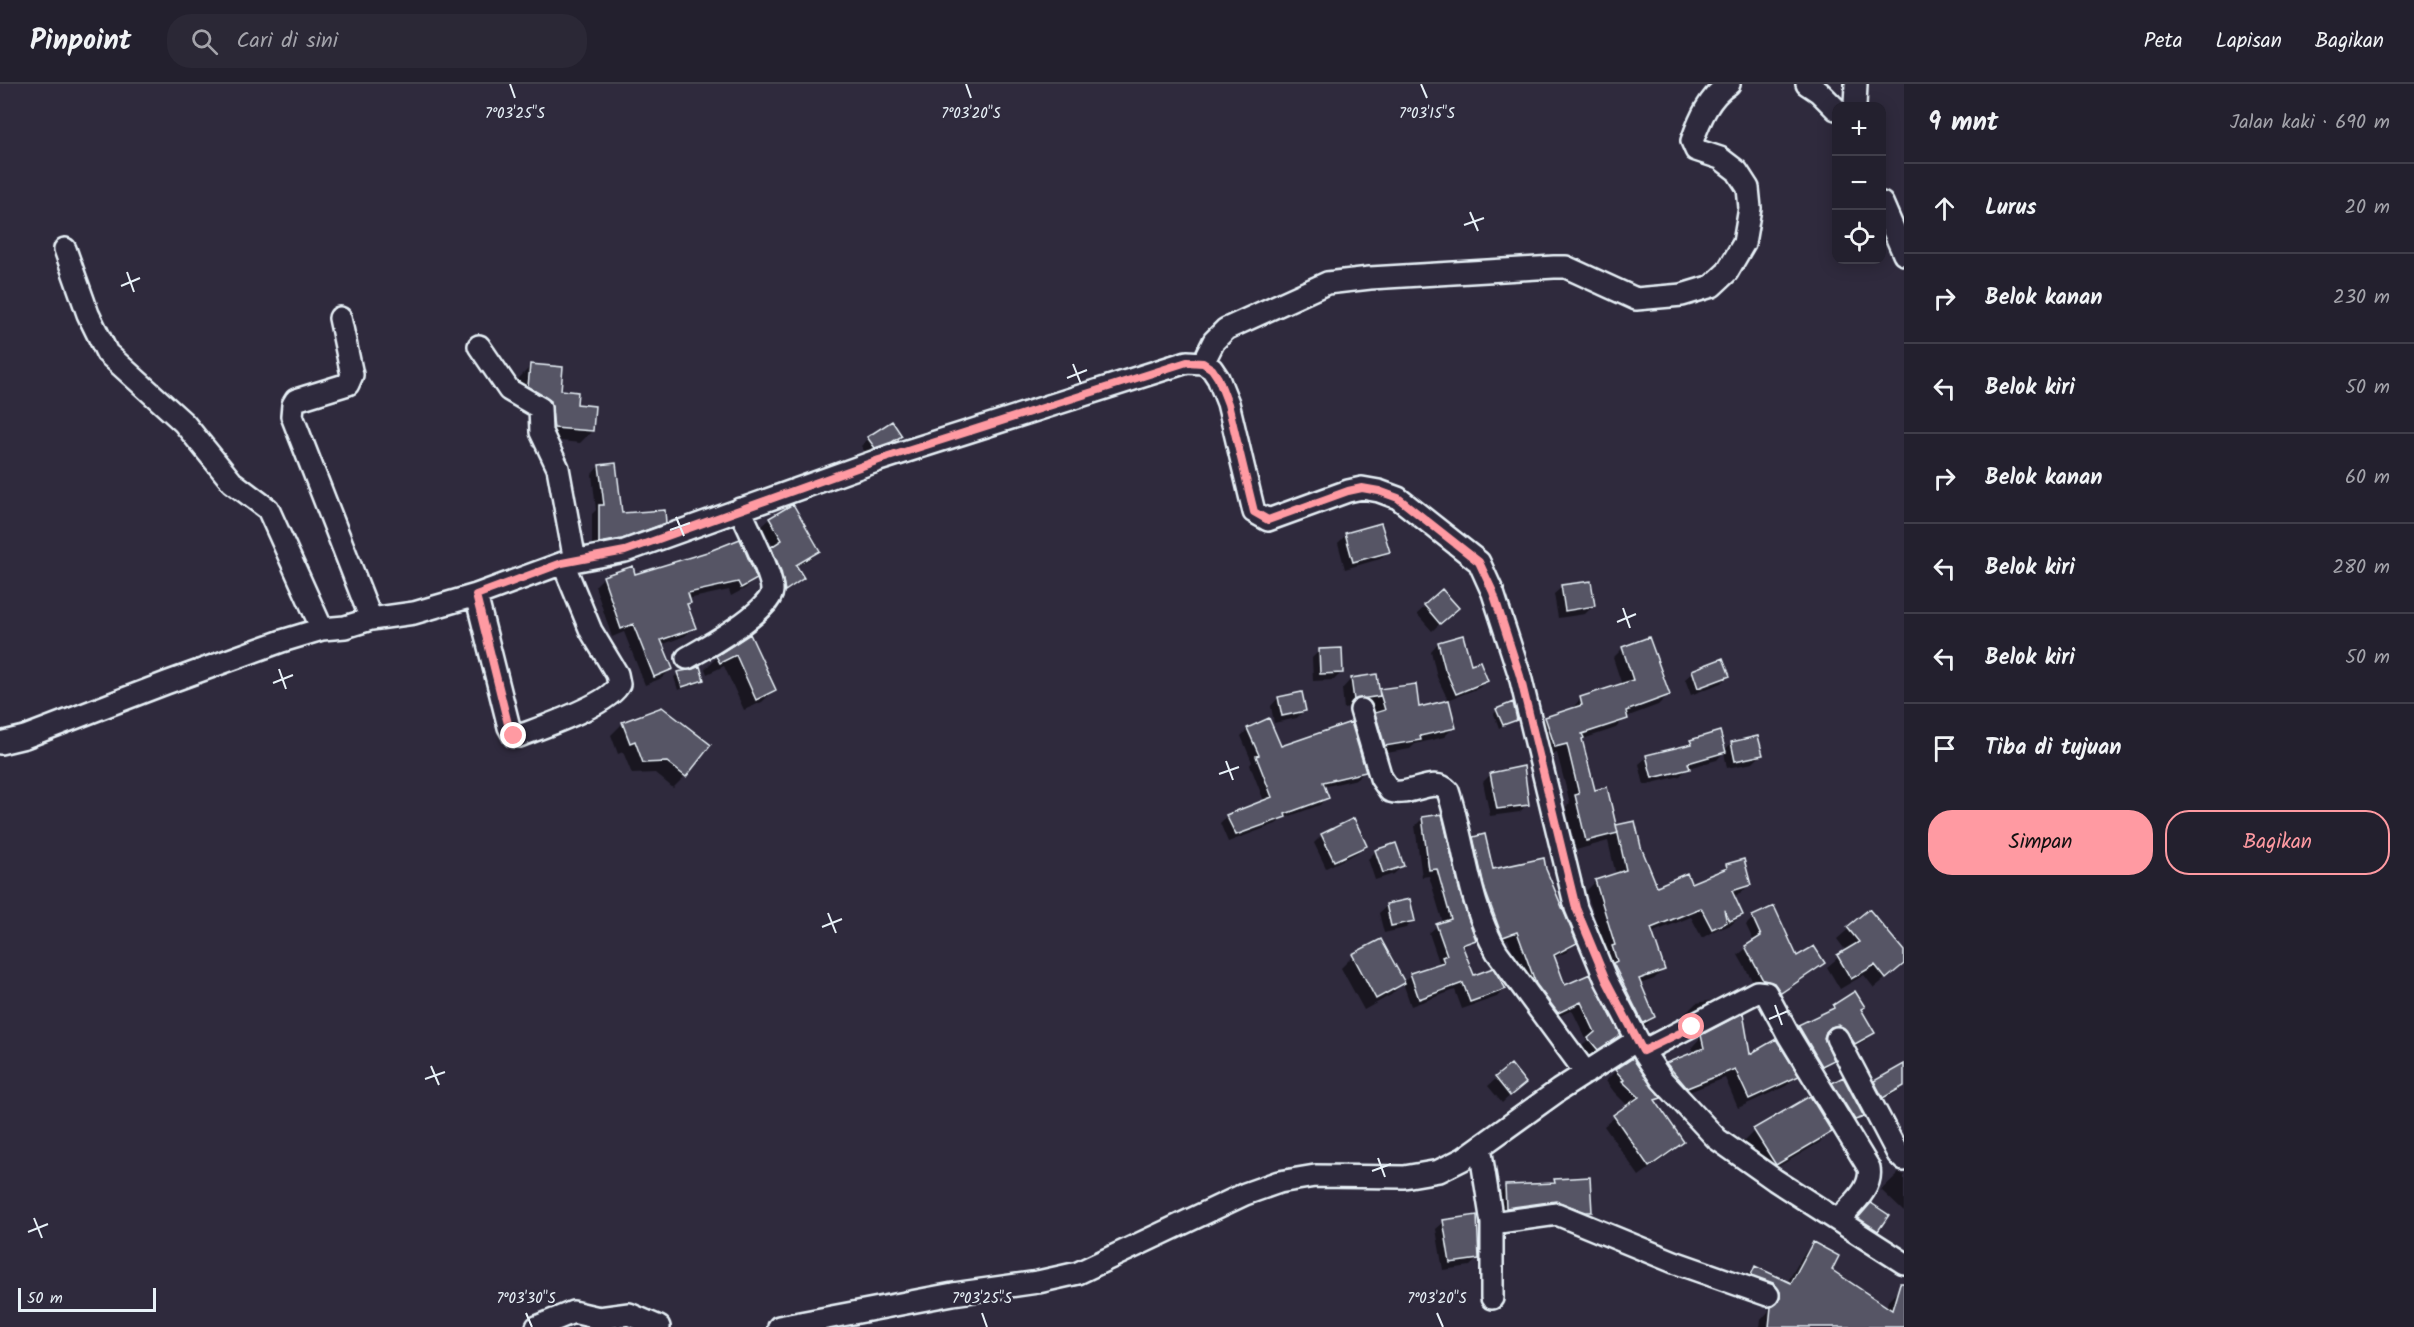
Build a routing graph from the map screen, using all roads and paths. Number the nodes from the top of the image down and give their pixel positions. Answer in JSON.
{"nodes":[{"id":1,"x":1729,"y":84,"type":"edge"},
{"id":2,"x":1807,"y":84,"type":"edge"},
{"id":3,"x":1856,"y":84,"type":"edge"},
{"id":4,"x":1855,"y":102,"type":"edge"},
{"id":5,"x":1832,"y":105,"type":"edge"},
{"id":6,"x":1884,"y":210,"type":"edge"},
{"id":7,"x":65,"y":249,"type":"dead end"},
{"id":8,"x":1904,"y":254,"type":"edge"},
{"id":9,"x":340,"y":318,"type":"dead end"},
{"id":10,"x":479,"y":346,"type":"dead end"},
{"id":11,"x":1203,"y":363,"type":"junction"},
{"id":12,"x":740,"y":509,"type":"junction"},
{"id":13,"x":569,"y":562,"type":"junction"},
{"id":14,"x":476,"y":595,"type":"junction"},
{"id":15,"x":371,"y":619,"type":"junction"},
{"id":16,"x":322,"y":629,"type":"junction"},
{"id":17,"x":687,"y":658,"type":"dead end"},
{"id":18,"x":1361,"y":710,"type":"dead end"},
{"id":19,"x":0,"y":743,"type":"edge"},
{"id":20,"x":1837,"y":1038,"type":"dead end"},
{"id":21,"x":1640,"y":1046,"type":"junction"},
{"id":22,"x":1586,"y":1073,"type":"junction"},
{"id":23,"x":1480,"y":1147,"type":"junction"},
{"id":24,"x":1904,"y":1160,"type":"edge"},
{"id":25,"x":1838,"y":1220,"type":"junction"},
{"id":26,"x":1492,"y":1223,"type":"junction"},
{"id":27,"x":1904,"y":1263,"type":"edge"},
{"id":28,"x":1768,"y":1295,"type":"dead end"},
{"id":29,"x":1492,"y":1298,"type":"dead end"},
{"id":30,"x":537,"y":1327,"type":"edge"},
{"id":31,"x":659,"y":1327,"type":"edge"},
{"id":32,"x":779,"y":1327,"type":"edge"}],
"edges":[{"from":1,"to":11,"type":"street"},
{"from":2,"to":5,"type":"street"},
{"from":3,"to":4,"type":"street"},
{"from":6,"to":8,"type":"street"},
{"from":7,"to":16,"type":"street"},
{"from":9,"to":15,"type":"street"},
{"from":10,"to":13,"type":"street"},
{"from":11,"to":12,"type":"street"},
{"from":11,"to":21,"type":"street"},
{"from":12,"to":13,"type":"street"},
{"from":12,"to":17,"type":"street"},
{"from":13,"to":14,"type":"street"},
{"from":13,"to":14,"type":"street"},
{"from":14,"to":15,"type":"street"},
{"from":15,"to":16,"type":"street"},
{"from":16,"to":19,"type":"street"},
{"from":18,"to":22,"type":"street"},
{"from":20,"to":24,"type":"street"},
{"from":21,"to":22,"type":"street"},
{"from":21,"to":25,"type":"street"},
{"from":21,"to":25,"type":"street"},
{"from":22,"to":23,"type":"street"},
{"from":23,"to":26,"type":"street"},
{"from":23,"to":32,"type":"street"},
{"from":25,"to":27,"type":"street"},
{"from":26,"to":28,"type":"street"},
{"from":26,"to":29,"type":"street"},
{"from":30,"to":31,"type":"street"}]}
